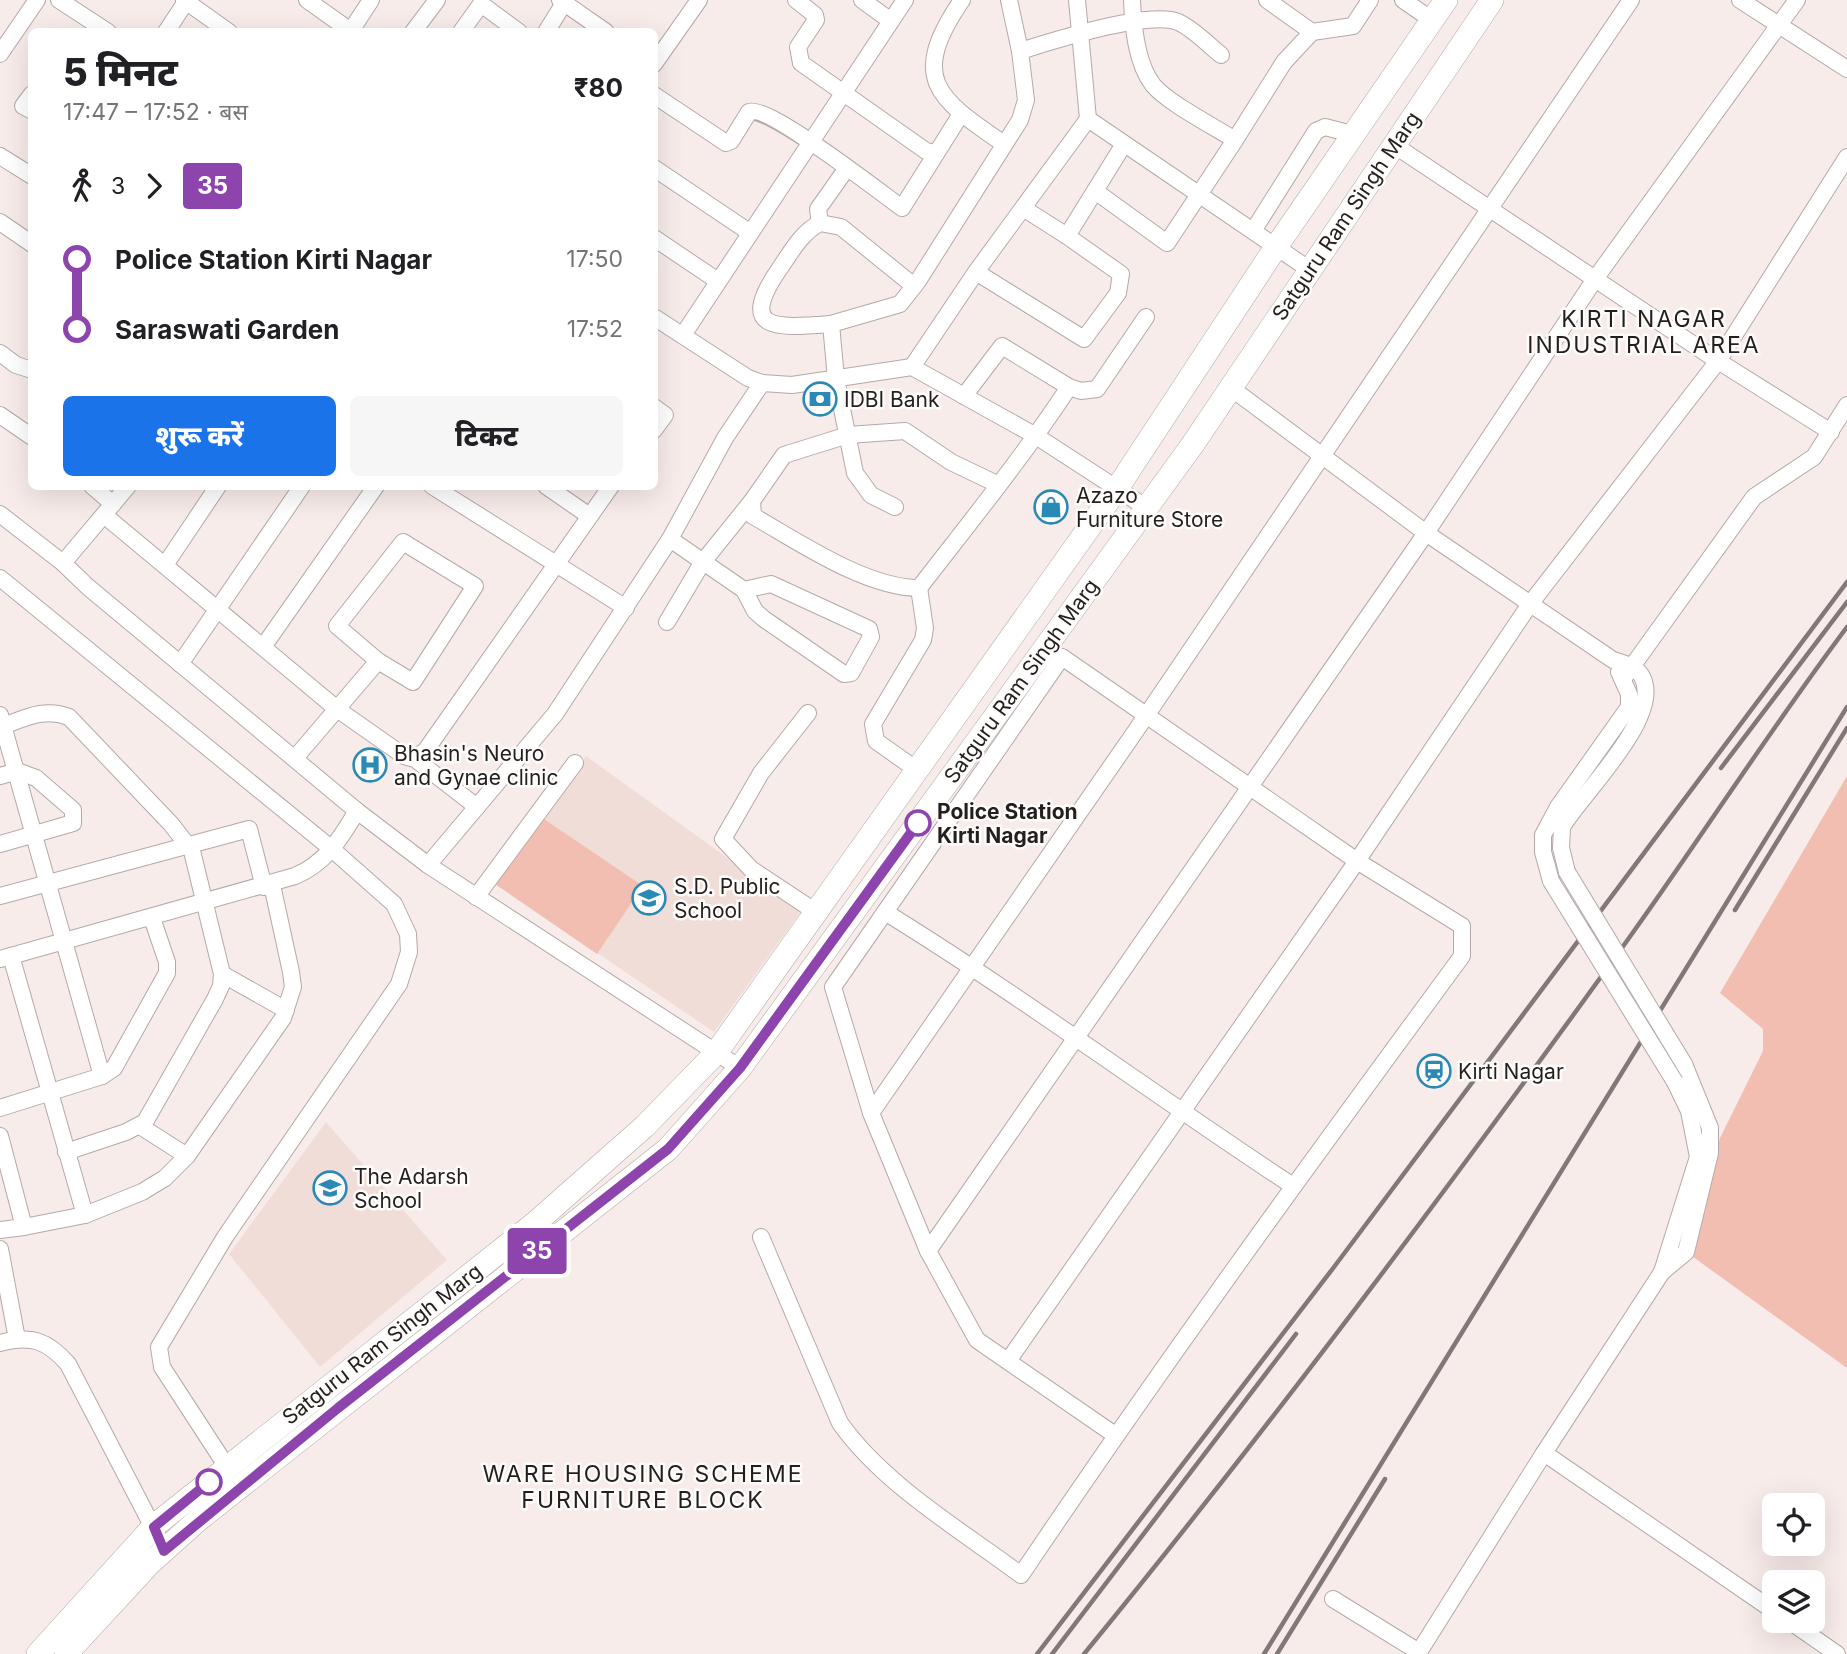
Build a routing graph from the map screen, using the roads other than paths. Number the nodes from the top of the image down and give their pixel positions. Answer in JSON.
{"nodes":[{"id":1,"x":37,"y":0,"type":"edge"},
{"id":2,"x":186,"y":0,"type":"edge"},
{"id":3,"x":307,"y":0,"type":"edge"},
{"id":4,"x":371,"y":0,"type":"edge"},
{"id":5,"x":437,"y":0,"type":"edge"},
{"id":6,"x":699,"y":0,"type":"edge"},
{"id":7,"x":796,"y":0,"type":"edge"},
{"id":8,"x":862,"y":0,"type":"edge"},
{"id":9,"x":905,"y":0,"type":"edge"},
{"id":10,"x":962,"y":0,"type":"edge"},
{"id":11,"x":1009,"y":0,"type":"edge"},
{"id":12,"x":1077,"y":0,"type":"edge"},
{"id":13,"x":1132,"y":0,"type":"edge"},
{"id":14,"x":1267,"y":0,"type":"edge"},
{"id":15,"x":1370,"y":0,"type":"edge"},
{"id":16,"x":1403,"y":0,"type":"edge"},
{"id":17,"x":1446,"y":0,"type":"edge"},
{"id":18,"x":1492,"y":0,"type":"edge"},
{"id":19,"x":1631,"y":0,"type":"edge"},
{"id":20,"x":1740,"y":0,"type":"edge"},
{"id":21,"x":1797,"y":0,"type":"edge"},
{"id":22,"x":564,"y":1,"type":"edge"},
{"id":23,"x":65,"y":2,"type":"edge"},
{"id":24,"x":1432,"y":20,"type":"junction"},
{"id":25,"x":891,"y":21,"type":"junction"},
{"id":26,"x":1133,"y":24,"type":"junction"},
{"id":27,"x":1780,"y":25,"type":"junction"},
{"id":28,"x":102,"y":28,"type":"edge"},
{"id":29,"x":168,"y":28,"type":"edge"},
{"id":30,"x":224,"y":28,"type":"edge"},
{"id":31,"x":347,"y":28,"type":"edge"},
{"id":32,"x":353,"y":28,"type":"edge"},
{"id":33,"x":417,"y":28,"type":"edge"},
{"id":34,"x":464,"y":28,"type":"edge"},
{"id":35,"x":514,"y":28,"type":"edge"},
{"id":36,"x":548,"y":28,"type":"edge"},
{"id":37,"x":601,"y":28,"type":"edge"},
{"id":38,"x":1312,"y":32,"type":"junction"},
{"id":39,"x":1078,"y":33,"type":"junction"},
{"id":40,"x":1020,"y":51,"type":"junction"},
{"id":41,"x":0,"y":54,"type":"edge"},
{"id":42,"x":1220,"y":55,"type":"dead end"},
{"id":43,"x":658,"y":58,"type":"edge"},
{"id":44,"x":1847,"y":69,"type":"edge"},
{"id":45,"x":843,"y":92,"type":"junction"},
{"id":46,"x":658,"y":98,"type":"edge"},
{"id":47,"x":961,"y":114,"type":"junction"},
{"id":48,"x":1088,"y":119,"type":"junction"},
{"id":49,"x":1352,"y":134,"type":"junction"},
{"id":50,"x":1234,"y":140,"type":"junction"},
{"id":51,"x":810,"y":141,"type":"junction"},
{"id":52,"x":1004,"y":144,"type":"junction"},
{"id":53,"x":1124,"y":144,"type":"junction"},
{"id":54,"x":1394,"y":145,"type":"junction"},
{"id":55,"x":935,"y":153,"type":"junction"},
{"id":56,"x":0,"y":156,"type":"edge"},
{"id":57,"x":1847,"y":157,"type":"edge"},
{"id":58,"x":847,"y":168,"type":"junction"},
{"id":59,"x":658,"y":171,"type":"edge"},
{"id":60,"x":28,"y":174,"type":"edge"},
{"id":61,"x":1095,"y":191,"type":"junction"},
{"id":62,"x":1198,"y":195,"type":"junction"},
{"id":63,"x":1490,"y":207,"type":"junction"},
{"id":64,"x":1023,"y":208,"type":"junction"},
{"id":65,"x":0,"y":222,"type":"edge"},
{"id":66,"x":820,"y":223,"type":"junction"},
{"id":67,"x":1253,"y":231,"type":"junction"},
{"id":68,"x":749,"y":232,"type":"junction"},
{"id":69,"x":1066,"y":236,"type":"junction"},
{"id":70,"x":28,"y":241,"type":"edge"},
{"id":71,"x":658,"y":241,"type":"edge"},
{"id":72,"x":1276,"y":247,"type":"junction"},
{"id":73,"x":1310,"y":270,"type":"junction"},
{"id":74,"x":976,"y":272,"type":"junction"},
{"id":75,"x":1595,"y":279,"type":"junction"},
{"id":76,"x":718,"y":281,"type":"junction"},
{"id":77,"x":914,"y":286,"type":"junction"},
{"id":78,"x":1146,"y":317,"type":"dead end"},
{"id":79,"x":658,"y":319,"type":"edge"},
{"id":80,"x":831,"y":324,"type":"junction"},
{"id":81,"x":683,"y":335,"type":"junction"},
{"id":82,"x":0,"y":353,"type":"edge"},
{"id":83,"x":1718,"y":361,"type":"junction"},
{"id":84,"x":912,"y":367,"type":"junction"},
{"id":85,"x":28,"y":369,"type":"edge"},
{"id":86,"x":836,"y":379,"type":"junction"},
{"id":87,"x":762,"y":383,"type":"junction"},
{"id":88,"x":1069,"y":387,"type":"junction"},
{"id":89,"x":1231,"y":388,"type":"junction"},
{"id":90,"x":964,"y":396,"type":"junction"},
{"id":91,"x":1847,"y":405,"type":"edge"},
{"id":92,"x":658,"y":410,"type":"edge"},
{"id":93,"x":0,"y":415,"type":"edge"},
{"id":94,"x":658,"y":425,"type":"edge"},
{"id":95,"x":1831,"y":432,"type":"junction"},
{"id":96,"x":28,"y":435,"type":"edge"},
{"id":97,"x":848,"y":435,"type":"junction"},
{"id":98,"x":1037,"y":436,"type":"junction"},
{"id":99,"x":1321,"y":456,"type":"junction"},
{"id":100,"x":999,"y":485,"type":"junction"},
{"id":101,"x":1118,"y":487,"type":"junction"},
{"id":102,"x":95,"y":490,"type":"edge"},
{"id":103,"x":125,"y":490,"type":"edge"},
{"id":104,"x":215,"y":490,"type":"edge"},
{"id":105,"x":299,"y":490,"type":"edge"},
{"id":106,"x":373,"y":490,"type":"edge"},
{"id":107,"x":438,"y":490,"type":"edge"},
{"id":108,"x":553,"y":490,"type":"edge"},
{"id":109,"x":608,"y":490,"type":"edge"},
{"id":110,"x":752,"y":501,"type":"junction"},
{"id":111,"x":895,"y":507,"type":"dead end"},
{"id":112,"x":1146,"y":508,"type":"junction"},
{"id":113,"x":108,"y":510,"type":"junction"},
{"id":114,"x":0,"y":514,"type":"edge"},
{"id":115,"x":588,"y":515,"type":"junction"},
{"id":116,"x":1426,"y":533,"type":"junction"},
{"id":117,"x":670,"y":539,"type":"junction"},
{"id":118,"x":63,"y":563,"type":"junction"},
{"id":119,"x":702,"y":563,"type":"junction"},
{"id":120,"x":165,"y":565,"type":"junction"},
{"id":121,"x":553,"y":565,"type":"junction"},
{"id":122,"x":0,"y":578,"type":"edge"},
{"id":123,"x":919,"y":588,"type":"junction"},
{"id":124,"x":744,"y":590,"type":"junction"},
{"id":125,"x":1530,"y":604,"type":"junction"},
{"id":126,"x":626,"y":608,"type":"junction"},
{"id":127,"x":218,"y":609,"type":"junction"},
{"id":128,"x":667,"y":622,"type":"dead end"},
{"id":129,"x":263,"y":647,"type":"junction"},
{"id":130,"x":1054,"y":651,"type":"junction"},
{"id":131,"x":378,"y":661,"type":"junction"},
{"id":132,"x":180,"y":664,"type":"junction"},
{"id":133,"x":1627,"y":673,"type":"junction"},
{"id":134,"x":337,"y":709,"type":"junction"},
{"id":135,"x":808,"y":713,"type":"dead end"},
{"id":136,"x":1146,"y":716,"type":"junction"},
{"id":137,"x":1,"y":722,"type":"edge"},
{"id":138,"x":295,"y":758,"type":"junction"},
{"id":139,"x":415,"y":759,"type":"junction"},
{"id":140,"x":575,"y":763,"type":"dead end"},
{"id":141,"x":917,"y":770,"type":"junction"},
{"id":142,"x":17,"y":771,"type":"junction"},
{"id":143,"x":0,"y":776,"type":"edge"},
{"id":144,"x":1251,"y":786,"type":"junction"},
{"id":145,"x":477,"y":807,"type":"junction"},
{"id":146,"x":358,"y":811,"type":"junction"},
{"id":147,"x":35,"y":834,"type":"junction"},
{"id":148,"x":0,"y":844,"type":"edge"},
{"id":149,"x":188,"y":845,"type":"junction"},
{"id":150,"x":332,"y":850,"type":"junction"},
{"id":151,"x":1357,"y":861,"type":"junction"},
{"id":152,"x":428,"y":865,"type":"junction"},
{"id":153,"x":49,"y":883,"type":"junction"},
{"id":154,"x":268,"y":886,"type":"junction"},
{"id":155,"x":0,"y":896,"type":"edge"},
{"id":156,"x":476,"y":897,"type":"junction"},
{"id":157,"x":202,"y":904,"type":"junction"},
{"id":158,"x":816,"y":912,"type":"junction"},
{"id":159,"x":885,"y":912,"type":"junction"},
{"id":160,"x":152,"y":918,"type":"junction"},
{"id":161,"x":66,"y":941,"type":"junction"},
{"id":162,"x":5,"y":958,"type":"edge"},
{"id":163,"x":974,"y":967,"type":"junction"},
{"id":164,"x":222,"y":974,"type":"junction"},
{"id":165,"x":286,"y":1010,"type":"junction"},
{"id":166,"x":1076,"y":1040,"type":"junction"},
{"id":167,"x":716,"y":1053,"type":"junction"},
{"id":168,"x":740,"y":1068,"type":"junction"},
{"id":169,"x":102,"y":1076,"type":"junction"},
{"id":170,"x":48,"y":1093,"type":"junction"},
{"id":171,"x":0,"y":1108,"type":"edge"},
{"id":172,"x":871,"y":1113,"type":"junction"},
{"id":173,"x":1181,"y":1113,"type":"junction"},
{"id":174,"x":140,"y":1126,"type":"junction"},
{"id":175,"x":0,"y":1136,"type":"edge"},
{"id":176,"x":66,"y":1152,"type":"junction"},
{"id":177,"x":187,"y":1156,"type":"junction"},
{"id":178,"x":1293,"y":1186,"type":"junction"},
{"id":179,"x":85,"y":1215,"type":"junction"},
{"id":180,"x":24,"y":1227,"type":"junction"},
{"id":181,"x":0,"y":1230,"type":"edge"},
{"id":182,"x":761,"y":1237,"type":"dead end"},
{"id":183,"x":0,"y":1250,"type":"edge"},
{"id":184,"x":928,"y":1251,"type":"junction"},
{"id":185,"x":1662,"y":1272,"type":"junction"},
{"id":186,"x":17,"y":1339,"type":"junction"},
{"id":187,"x":0,"y":1343,"type":"edge"},
{"id":188,"x":1008,"y":1362,"type":"junction"},
{"id":189,"x":1115,"y":1435,"type":"junction"},
{"id":190,"x":1544,"y":1453,"type":"junction"},
{"id":191,"x":227,"y":1467,"type":"junction"},
{"id":192,"x":154,"y":1527,"type":"junction"},
{"id":193,"x":164,"y":1551,"type":"junction"},
{"id":194,"x":1333,"y":1599,"type":"dead end"},
{"id":195,"x":1762,"y":1603,"type":"edge"},
{"id":196,"x":1807,"y":1633,"type":"edge"},
{"id":197,"x":1421,"y":1653,"type":"edge"},
{"id":198,"x":38,"y":1654,"type":"edge"},
{"id":199,"x":66,"y":1654,"type":"edge"},
{"id":200,"x":1837,"y":1654,"type":"edge"}],
"edges":[{"from":1,"to":41,"type":"street"},
{"from":2,"to":29,"type":"street"},
{"from":2,"to":30,"type":"street"},
{"from":3,"to":31,"type":"street"},
{"from":4,"to":32,"type":"street"},
{"from":5,"to":33,"type":"street"},
{"from":6,"to":43,"type":"street"},
{"from":7,"to":45,"type":"street"},
{"from":8,"to":25,"type":"street"},
{"from":9,"to":25,"type":"street"},
{"from":10,"to":47,"type":"street"},
{"from":11,"to":40,"type":"street"},
{"from":12,"to":39,"type":"street"},
{"from":13,"to":26,"type":"street"},
{"from":14,"to":38,"type":"street"},
{"from":15,"to":38,"type":"street"},
{"from":16,"to":24,"type":"street"},
{"from":17,"to":24,"type":"main road","name":"Satguru Ram Singh Marg"},
{"from":18,"to":54,"type":"main road","name":"Satguru Ram Singh Marg"},
{"from":19,"to":63,"type":"street"},
{"from":20,"to":27,"type":"street"},
{"from":21,"to":27,"type":"street"},
{"from":22,"to":36,"type":"street"},
{"from":22,"to":37,"type":"street"},
{"from":23,"to":28,"type":"street"},
{"from":24,"to":49,"type":"main road","name":"Satguru Ram Singh Marg"},
{"from":25,"to":45,"type":"street"},
{"from":26,"to":39,"type":"street"},
{"from":26,"to":42,"type":"street"},
{"from":26,"to":50,"type":"street"},
{"from":27,"to":44,"type":"street"},
{"from":27,"to":75,"type":"street"},
{"from":34,"to":35,"type":"street"},
{"from":38,"to":50,"type":"street"},
{"from":39,"to":40,"type":"street"},
{"from":39,"to":48,"type":"street"},
{"from":40,"to":52,"type":"street"},
{"from":45,"to":51,"type":"street"},
{"from":45,"to":55,"type":"street"},
{"from":46,"to":51,"type":"street"},
{"from":47,"to":52,"type":"street"},
{"from":47,"to":55,"type":"street"},
{"from":48,"to":53,"type":"street"},
{"from":48,"to":64,"type":"street"},
{"from":49,"to":67,"type":"street"},
{"from":49,"to":72,"type":"main road","name":"Satguru Ram Singh Marg"},
{"from":50,"to":62,"type":"street"},
{"from":51,"to":58,"type":"street"},
{"from":51,"to":68,"type":"street"},
{"from":52,"to":77,"type":"street"},
{"from":53,"to":61,"type":"street"},
{"from":53,"to":62,"type":"street"},
{"from":54,"to":63,"type":"street"},
{"from":54,"to":73,"type":"main road","name":"Satguru Ram Singh Marg"},
{"from":55,"to":58,"type":"street"},
{"from":56,"to":60,"type":"street"},
{"from":57,"to":83,"type":"street"},
{"from":58,"to":66,"type":"street"},
{"from":59,"to":68,"type":"street"},
{"from":61,"to":62,"type":"street"},
{"from":61,"to":69,"type":"street"},
{"from":62,"to":67,"type":"street"},
{"from":63,"to":75,"type":"street"},
{"from":63,"to":99,"type":"street"},
{"from":64,"to":69,"type":"street"},
{"from":64,"to":74,"type":"street"},
{"from":65,"to":70,"type":"street"},
{"from":66,"to":77,"type":"street"},
{"from":66,"to":80,"type":"street"},
{"from":67,"to":72,"type":"street"},
{"from":68,"to":76,"type":"street"},
{"from":69,"to":74,"type":"street"},
{"from":71,"to":76,"type":"street"},
{"from":72,"to":73,"type":"street"},
{"from":72,"to":101,"type":"main road","name":"Satguru Ram Singh Marg"},
{"from":73,"to":89,"type":"main road","name":"Satguru Ram Singh Marg"},
{"from":74,"to":84,"type":"street"},
{"from":75,"to":83,"type":"street"},
{"from":75,"to":116,"type":"street"},
{"from":76,"to":81,"type":"street"},
{"from":77,"to":80,"type":"street"},
{"from":78,"to":88,"type":"street"},
{"from":79,"to":81,"type":"street"},
{"from":80,"to":86,"type":"street"},
{"from":81,"to":87,"type":"street"},
{"from":82,"to":85,"type":"street"},
{"from":83,"to":95,"type":"street"},
{"from":83,"to":125,"type":"street"},
{"from":84,"to":86,"type":"street"},
{"from":84,"to":90,"type":"street"},
{"from":86,"to":87,"type":"street"},
{"from":86,"to":97,"type":"street"},
{"from":87,"to":117,"type":"street"},
{"from":88,"to":90,"type":"street"},
{"from":88,"to":98,"type":"street"},
{"from":89,"to":99,"type":"street"},
{"from":89,"to":112,"type":"main road","name":"Satguru Ram Singh Marg"},
{"from":90,"to":98,"type":"street"},
{"from":91,"to":95,"type":"street"},
{"from":92,"to":94,"type":"street"},
{"from":93,"to":96,"type":"street"},
{"from":95,"to":133,"type":"street"},
{"from":97,"to":100,"type":"street"},
{"from":97,"to":110,"type":"street"},
{"from":97,"to":111,"type":"street"},
{"from":98,"to":100,"type":"street"},
{"from":98,"to":101,"type":"street"},
{"from":99,"to":116,"type":"street"},
{"from":99,"to":136,"type":"street"},
{"from":100,"to":123,"type":"street"},
{"from":101,"to":112,"type":"street"},
{"from":101,"to":141,"type":"main road","name":"Satguru Ram Singh Marg"},
{"from":102,"to":113,"type":"street"},
{"from":103,"to":113,"type":"street"},
{"from":104,"to":120,"type":"street"},
{"from":105,"to":127,"type":"street"},
{"from":106,"to":129,"type":"street"},
{"from":107,"to":121,"type":"street"},
{"from":108,"to":115,"type":"street"},
{"from":109,"to":115,"type":"street"},
{"from":110,"to":119,"type":"street"},
{"from":110,"to":123,"type":"street"},
{"from":112,"to":130,"type":"main road","name":"Satguru Ram Singh Marg"},
{"from":113,"to":118,"type":"street"},
{"from":113,"to":120,"type":"street"},
{"from":114,"to":118,"type":"street"},
{"from":115,"to":121,"type":"street"},
{"from":116,"to":125,"type":"street"},
{"from":116,"to":144,"type":"street"},
{"from":117,"to":119,"type":"street"},
{"from":117,"to":126,"type":"street"},
{"from":118,"to":132,"type":"street"},
{"from":119,"to":124,"type":"street"},
{"from":119,"to":128,"type":"street"},
{"from":120,"to":127,"type":"street"},
{"from":121,"to":126,"type":"street"},
{"from":121,"to":139,"type":"street"},
{"from":122,"to":150,"type":"street"},
{"from":123,"to":141,"type":"street"},
{"from":124,"to":124,"type":"street"},
{"from":125,"to":133,"type":"street"},
{"from":125,"to":151,"type":"street"},
{"from":126,"to":145,"type":"street"},
{"from":127,"to":129,"type":"street"},
{"from":127,"to":132,"type":"street"},
{"from":129,"to":134,"type":"street"},
{"from":130,"to":136,"type":"street"},
{"from":130,"to":159,"type":"street"},
{"from":130,"to":168,"type":"main road","name":"Satguru Ram Singh Marg"},
{"from":131,"to":131,"type":"street"},
{"from":131,"to":134,"type":"street"},
{"from":132,"to":138,"type":"street"},
{"from":133,"to":185,"type":"street","bridge":true},
{"from":133,"to":185,"type":"street","bridge":true},
{"from":134,"to":138,"type":"street"},
{"from":134,"to":139,"type":"street"},
{"from":135,"to":158,"type":"street"},
{"from":136,"to":144,"type":"street"},
{"from":136,"to":163,"type":"street"},
{"from":137,"to":142,"type":"street"},
{"from":137,"to":149,"type":"street"},
{"from":138,"to":146,"type":"street"},
{"from":139,"to":145,"type":"street"},
{"from":140,"to":156,"type":"street"},
{"from":141,"to":158,"type":"main road","name":"Satguru Ram Singh Marg"},
{"from":142,"to":143,"type":"street"},
{"from":142,"to":147,"type":"street"},
{"from":142,"to":147,"type":"street"},
{"from":144,"to":151,"type":"street"},
{"from":144,"to":166,"type":"street"},
{"from":145,"to":152,"type":"street"},
{"from":146,"to":150,"type":"street"},
{"from":146,"to":152,"type":"street"},
{"from":147,"to":148,"type":"street"},
{"from":147,"to":153,"type":"street"},
{"from":149,"to":153,"type":"street"},
{"from":149,"to":154,"type":"street"},
{"from":149,"to":157,"type":"street"},
{"from":150,"to":154,"type":"street"},
{"from":150,"to":191,"type":"street"},
{"from":151,"to":173,"type":"street"},
{"from":151,"to":178,"type":"street"},
{"from":152,"to":156,"type":"street"},
{"from":153,"to":155,"type":"street"},
{"from":153,"to":161,"type":"street"},
{"from":154,"to":157,"type":"street"},
{"from":154,"to":165,"type":"street"},
{"from":156,"to":167,"type":"street"},
{"from":157,"to":160,"type":"street"},
{"from":157,"to":164,"type":"street"},
{"from":158,"to":167,"type":"main road","name":"Satguru Ram Singh Marg"},
{"from":159,"to":163,"type":"street"},
{"from":159,"to":172,"type":"street"},
{"from":160,"to":161,"type":"street"},
{"from":160,"to":169,"type":"street"},
{"from":161,"to":162,"type":"street"},
{"from":161,"to":169,"type":"street"},
{"from":162,"to":170,"type":"street"},
{"from":163,"to":166,"type":"street"},
{"from":163,"to":172,"type":"street"},
{"from":164,"to":165,"type":"street"},
{"from":164,"to":174,"type":"street"},
{"from":165,"to":177,"type":"street"},
{"from":166,"to":173,"type":"street"},
{"from":166,"to":184,"type":"street"},
{"from":167,"to":168,"type":"street"},
{"from":167,"to":191,"type":"main road","name":"Satguru Ram Singh Marg"},
{"from":168,"to":193,"type":"main road","name":"Satguru Ram Singh Marg"},
{"from":169,"to":170,"type":"street"},
{"from":170,"to":171,"type":"street"},
{"from":170,"to":176,"type":"street"},
{"from":172,"to":184,"type":"street"},
{"from":173,"to":178,"type":"street"},
{"from":173,"to":188,"type":"street"},
{"from":174,"to":176,"type":"street"},
{"from":174,"to":177,"type":"street"},
{"from":175,"to":180,"type":"street"},
{"from":176,"to":179,"type":"street"},
{"from":177,"to":179,"type":"street"},
{"from":178,"to":189,"type":"street"},
{"from":179,"to":180,"type":"street"},
{"from":180,"to":181,"type":"street"},
{"from":182,"to":189,"type":"street"},
{"from":183,"to":186,"type":"street"},
{"from":184,"to":188,"type":"street"},
{"from":185,"to":190,"type":"street"},
{"from":186,"to":187,"type":"street"},
{"from":186,"to":192,"type":"street"},
{"from":188,"to":189,"type":"street"},
{"from":190,"to":195,"type":"street"},
{"from":190,"to":197,"type":"street"},
{"from":191,"to":192,"type":"main road","name":"Satguru Ram Singh Marg"},
{"from":192,"to":193,"type":"street"},
{"from":192,"to":198,"type":"main road","name":"Satguru Ram Singh Marg"},
{"from":193,"to":199,"type":"main road","name":"Satguru Ram Singh Marg"},
{"from":194,"to":197,"type":"street"},
{"from":196,"to":200,"type":"street"}]}
